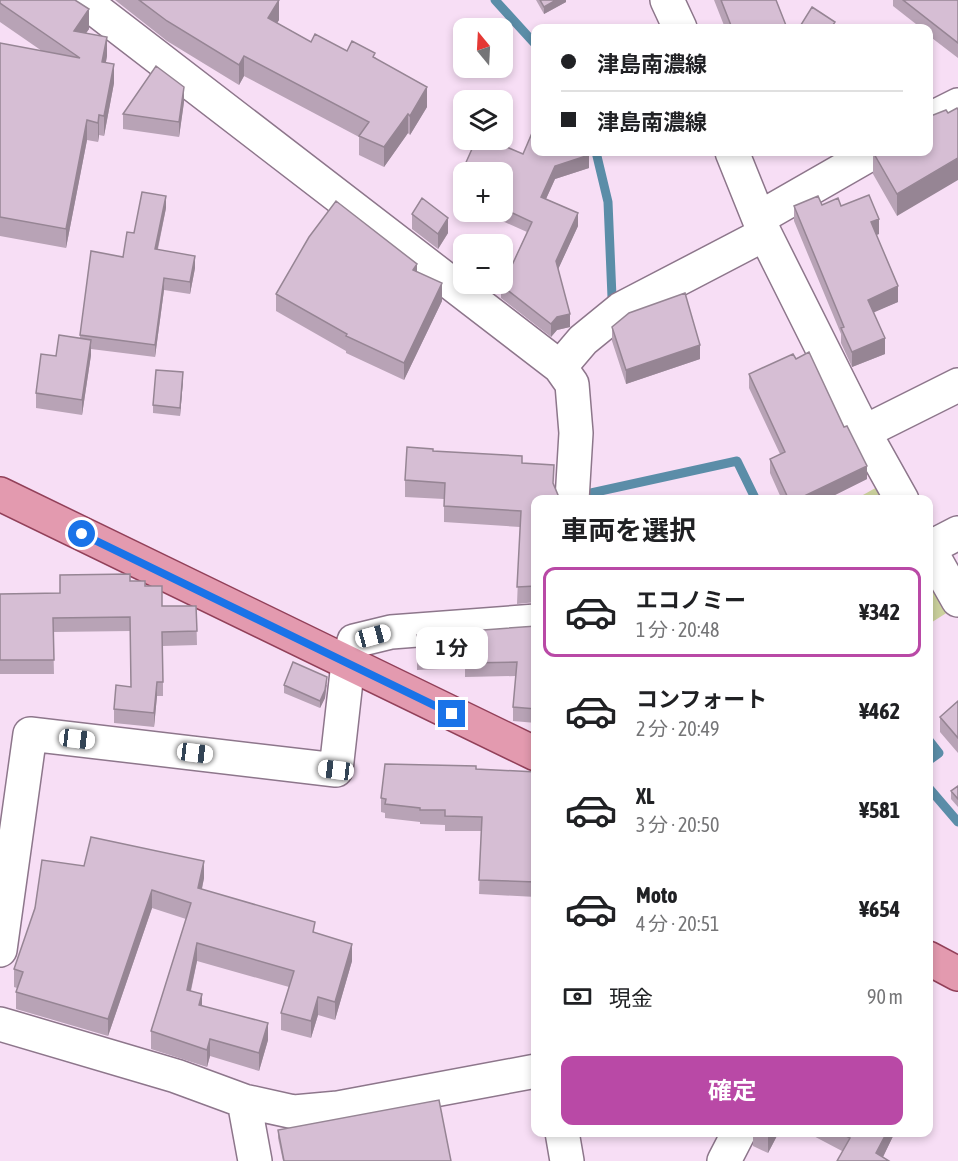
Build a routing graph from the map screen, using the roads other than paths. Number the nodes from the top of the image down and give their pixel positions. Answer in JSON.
{"nodes":[{"id":1,"x":666,"y":0,"type":"edge"},
{"id":2,"x":91,"y":2,"type":"edge"},
{"id":3,"x":678,"y":24,"type":"edge"},
{"id":4,"x":958,"y":105,"type":"edge"},
{"id":5,"x":933,"y":118,"type":"edge"},
{"id":6,"x":734,"y":156,"type":"edge"},
{"id":7,"x":868,"y":156,"type":"edge"},
{"id":8,"x":762,"y":226,"type":"junction"},
{"id":9,"x":560,"y":367,"type":"junction"},
{"id":10,"x":958,"y":385,"type":"edge"},
{"id":11,"x":864,"y":432,"type":"junction"},
{"id":12,"x":0,"y":494,"type":"edge"},
{"id":13,"x":572,"y":495,"type":"edge"},
{"id":14,"x":899,"y":495,"type":"edge"},
{"id":15,"x":958,"y":533,"type":"edge"},
{"id":16,"x":933,"y":546,"type":"edge"},
{"id":17,"x":933,"y":555,"type":"edge"},
{"id":18,"x":958,"y":600,"type":"edge"},
{"id":19,"x":531,"y":621,"type":"edge"},
{"id":20,"x":348,"y":663,"type":"junction"},
{"id":21,"x":531,"y":752,"type":"edge"},
{"id":22,"x":0,"y":950,"type":"edge"},
{"id":23,"x":933,"y":961,"type":"edge"},
{"id":24,"x":958,"y":974,"type":"edge"},
{"id":25,"x":0,"y":1024,"type":"edge"},
{"id":26,"x":531,"y":1072,"type":"edge"},
{"id":27,"x":243,"y":1101,"type":"junction"},
{"id":28,"x":563,"y":1137,"type":"edge"},
{"id":29,"x":737,"y":1137,"type":"edge"},
{"id":30,"x":255,"y":1161,"type":"edge"},
{"id":31,"x":567,"y":1161,"type":"edge"},
{"id":32,"x":724,"y":1161,"type":"edge"}],
"edges":[{"from":1,"to":3,"type":"street"},
{"from":2,"to":9,"type":"street"},
{"from":4,"to":5,"type":"street"},
{"from":6,"to":8,"type":"street"},
{"from":7,"to":8,"type":"street"},
{"from":8,"to":9,"type":"street"},
{"from":8,"to":11,"type":"street"},
{"from":9,"to":13,"type":"street"},
{"from":10,"to":11,"type":"street"},
{"from":11,"to":14,"type":"street"},
{"from":12,"to":20,"type":"main road"},
{"from":15,"to":16,"type":"street"},
{"from":17,"to":18,"type":"street"},
{"from":19,"to":20,"type":"street"},
{"from":20,"to":21,"type":"main road"},
{"from":20,"to":22,"type":"street"},
{"from":23,"to":24,"type":"main road"},
{"from":25,"to":27,"type":"street"},
{"from":26,"to":27,"type":"street"},
{"from":27,"to":30,"type":"street"},
{"from":28,"to":31,"type":"street"},
{"from":29,"to":32,"type":"street"}]}
